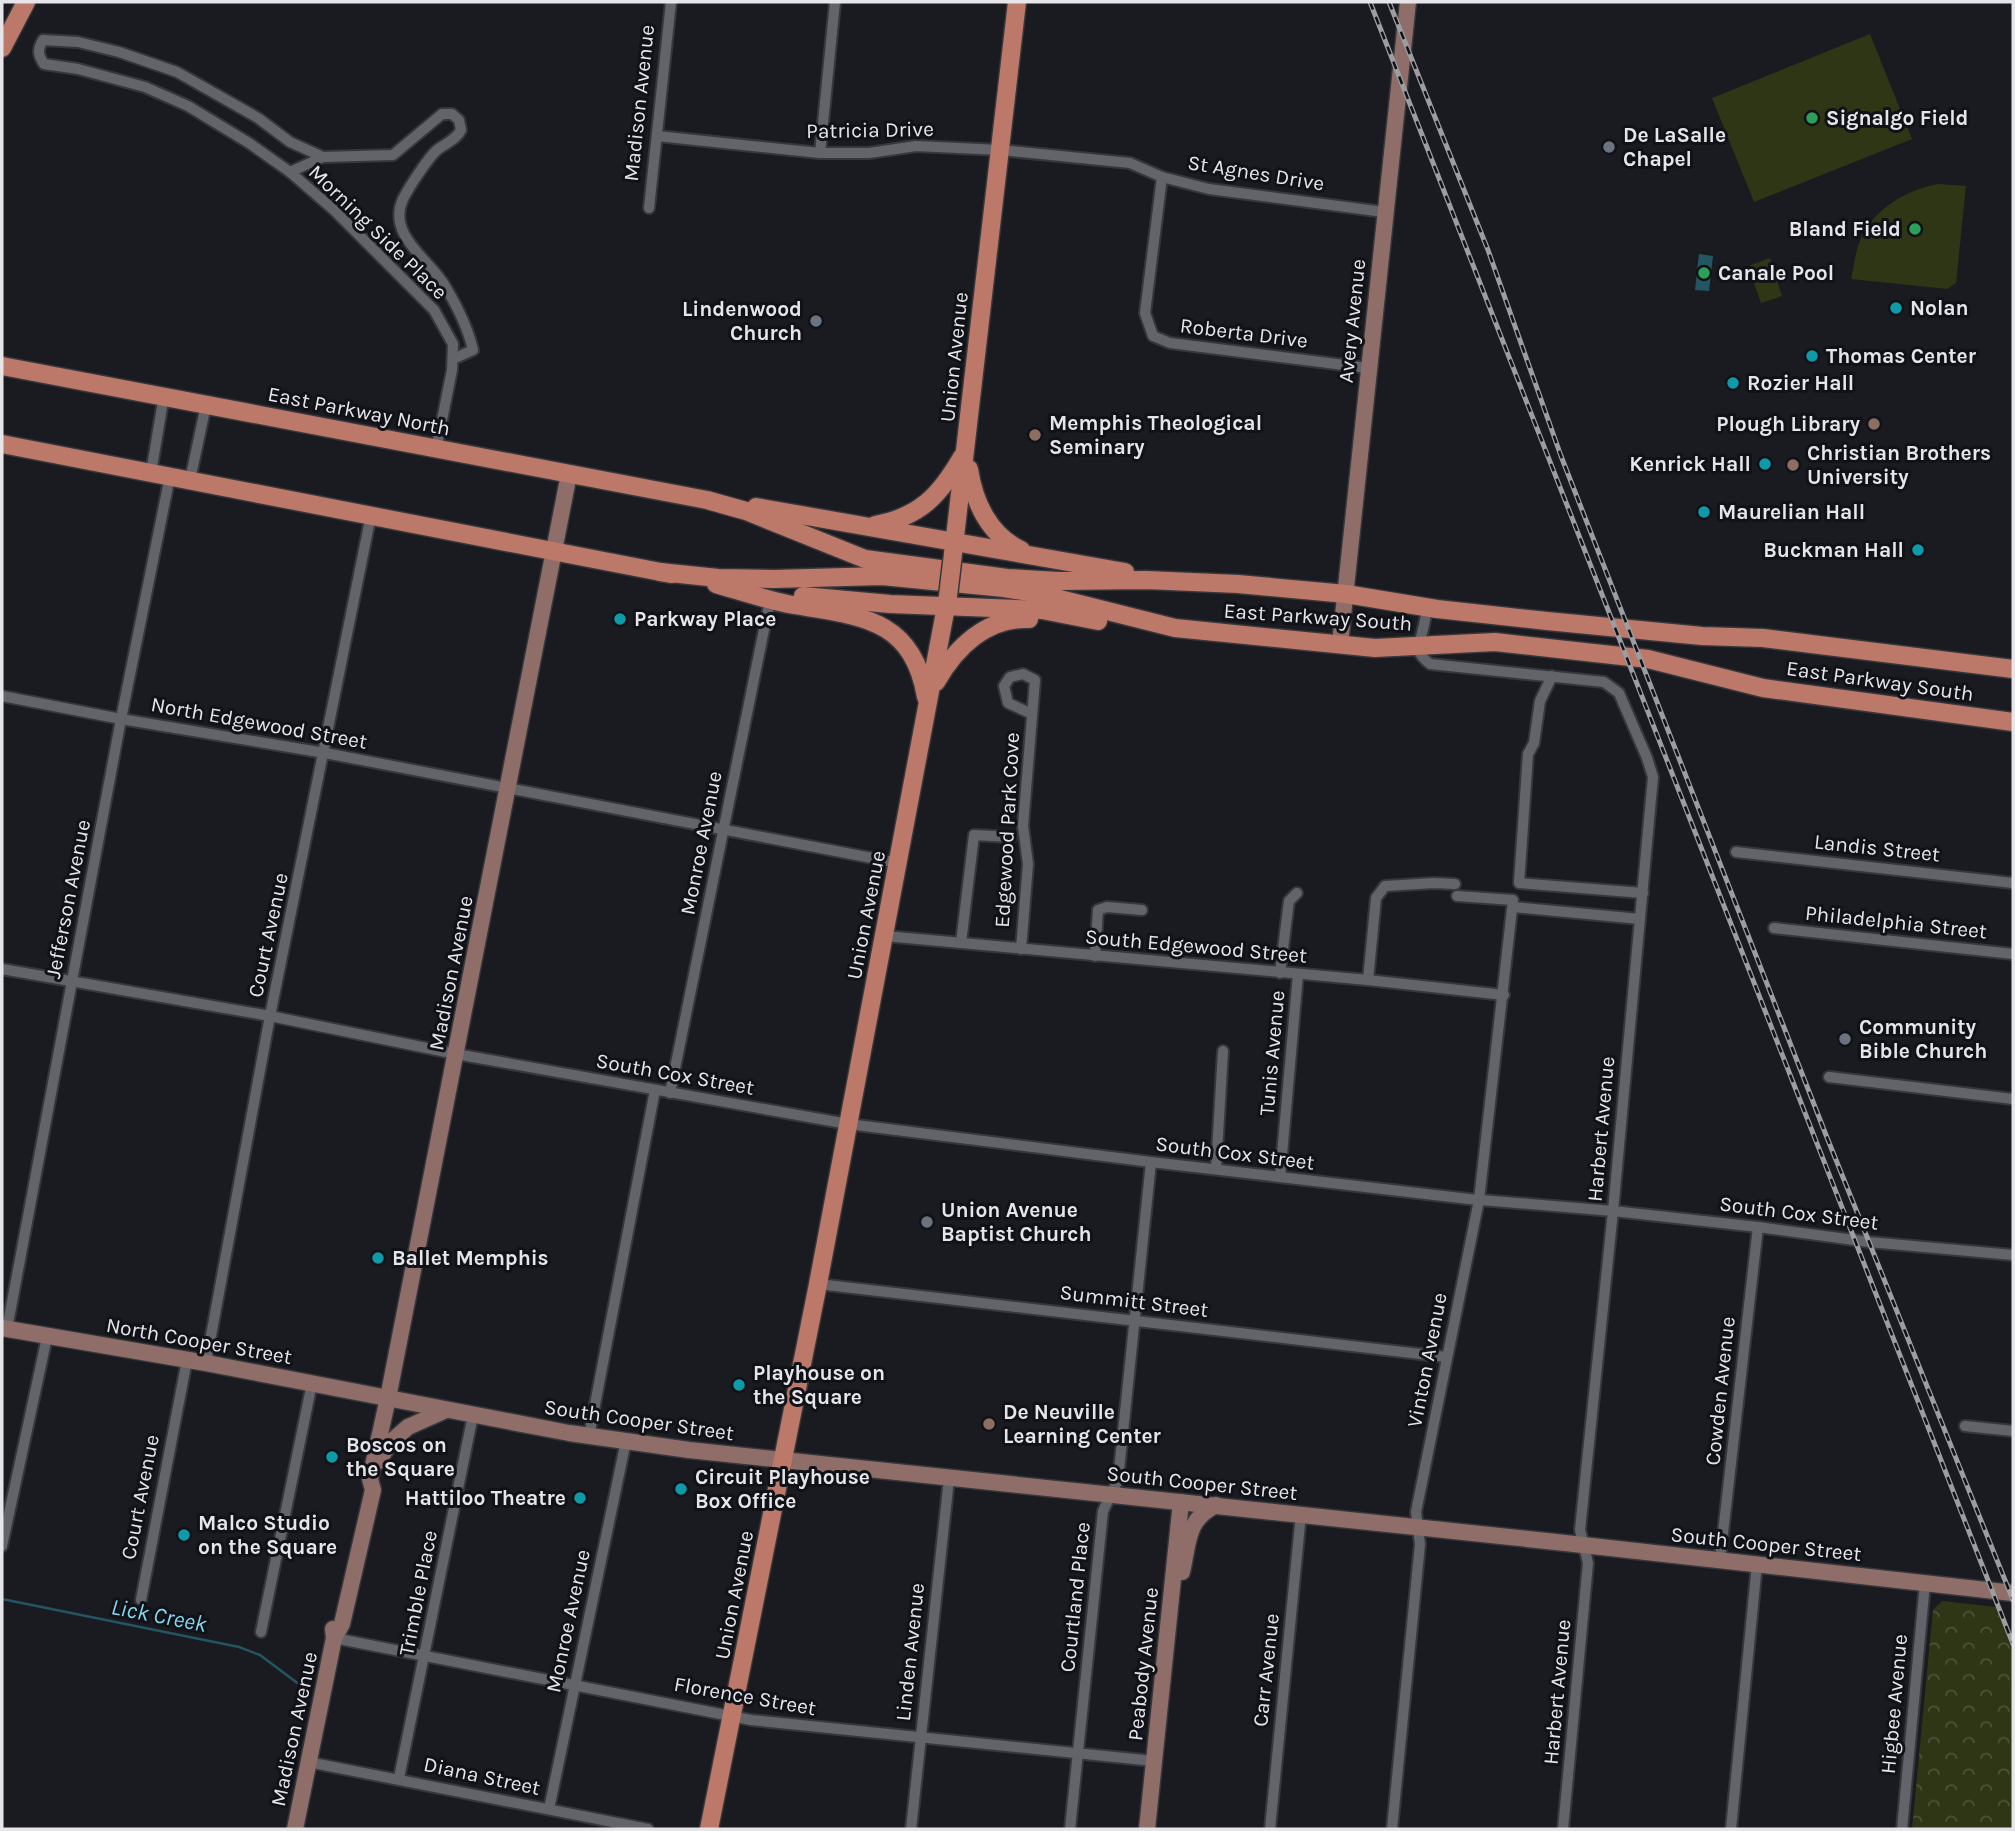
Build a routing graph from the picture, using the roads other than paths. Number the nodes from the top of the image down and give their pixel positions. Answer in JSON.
{"nodes":[{"id":1,"x":26,"y":2,"type":"edge"},
{"id":2,"x":671,"y":2,"type":"edge"},
{"id":3,"x":835,"y":2,"type":"edge"},
{"id":4,"x":1017,"y":2,"type":"edge"},
{"id":5,"x":1408,"y":2,"type":"edge"},
{"id":6,"x":6,"y":29,"type":"edge"},
{"id":7,"x":2,"y":48,"type":"edge"},
{"id":8,"x":657,"y":136,"type":"junction"},
{"id":9,"x":1000,"y":150,"type":"junction"},
{"id":10,"x":820,"y":153,"type":"junction"},
{"id":11,"x":323,"y":157,"type":"junction"},
{"id":12,"x":290,"y":173,"type":"junction"},
{"id":13,"x":1162,"y":177,"type":"junction"},
{"id":14,"x":649,"y":208,"type":"dead end"},
{"id":15,"x":1384,"y":212,"type":"junction"},
{"id":16,"x":453,"y":359,"type":"junction"},
{"id":17,"x":2,"y":366,"type":"edge"},
{"id":18,"x":1368,"y":368,"type":"junction"},
{"id":19,"x":164,"y":396,"type":"junction"},
{"id":20,"x":206,"y":405,"type":"junction"},
{"id":21,"x":2,"y":444,"type":"edge"},
{"id":22,"x":436,"y":450,"type":"junction"},
{"id":23,"x":966,"y":451,"type":"junction"},
{"id":24,"x":150,"y":473,"type":"junction"},
{"id":25,"x":569,"y":474,"type":"junction"},
{"id":26,"x":170,"y":477,"type":"junction"},
{"id":27,"x":190,"y":480,"type":"junction"},
{"id":28,"x":707,"y":500,"type":"junction"},
{"id":29,"x":371,"y":515,"type":"junction"},
{"id":30,"x":868,"y":526,"type":"junction"},
{"id":31,"x":954,"y":548,"type":"junction"},
{"id":32,"x":554,"y":551,"type":"junction"},
{"id":33,"x":1032,"y":555,"type":"junction"},
{"id":34,"x":660,"y":572,"type":"junction"},
{"id":35,"x":1180,"y":581,"type":"junction"},
{"id":36,"x":711,"y":583,"type":"junction"},
{"id":37,"x":1346,"y":594,"type":"junction"},
{"id":38,"x":770,"y":600,"type":"junction"},
{"id":39,"x":947,"y":601,"type":"junction"},
{"id":40,"x":1427,"y":607,"type":"junction"},
{"id":41,"x":1104,"y":622,"type":"junction"},
{"id":42,"x":1175,"y":628,"type":"junction"},
{"id":43,"x":1340,"y":644,"type":"junction"},
{"id":44,"x":1418,"y":648,"type":"junction"},
{"id":45,"x":2013,"y":669,"type":"edge"},
{"id":46,"x":1552,"y":676,"type":"junction"},
{"id":47,"x":2,"y":696,"type":"edge"},
{"id":48,"x":929,"y":699,"type":"junction"},
{"id":49,"x":1032,"y":714,"type":"dead end"},
{"id":50,"x":121,"y":719,"type":"junction"},
{"id":51,"x":2013,"y":722,"type":"edge"},
{"id":52,"x":325,"y":753,"type":"junction"},
{"id":53,"x":509,"y":788,"type":"junction"},
{"id":54,"x":724,"y":829,"type":"junction"},
{"id":55,"x":1012,"y":838,"type":"dead end"},
{"id":56,"x":1736,"y":852,"type":"dead end"},
{"id":57,"x":898,"y":863,"type":"junction"},
{"id":58,"x":2013,"y":883,"type":"edge"},
{"id":59,"x":1297,"y":893,"type":"dead end"},
{"id":60,"x":1643,"y":893,"type":"junction"},
{"id":61,"x":1513,"y":904,"type":"junction"},
{"id":62,"x":1142,"y":910,"type":"dead end"},
{"id":63,"x":1640,"y":919,"type":"junction"},
{"id":64,"x":1774,"y":928,"type":"dead end"},
{"id":65,"x":885,"y":936,"type":"junction"},
{"id":66,"x":961,"y":943,"type":"junction"},
{"id":67,"x":1021,"y":949,"type":"junction"},
{"id":68,"x":2013,"y":954,"type":"edge"},
{"id":69,"x":1095,"y":956,"type":"junction"},
{"id":70,"x":2,"y":970,"type":"edge"},
{"id":71,"x":1280,"y":972,"type":"junction"},
{"id":72,"x":1298,"y":974,"type":"junction"},
{"id":73,"x":1368,"y":980,"type":"junction"},
{"id":74,"x":71,"y":981,"type":"junction"},
{"id":75,"x":1504,"y":995,"type":"junction"},
{"id":76,"x":270,"y":1016,"type":"junction"},
{"id":77,"x":1223,"y":1051,"type":"dead end"},
{"id":78,"x":456,"y":1054,"type":"junction"},
{"id":79,"x":1829,"y":1077,"type":"dead end"},
{"id":80,"x":655,"y":1090,"type":"junction"},
{"id":81,"x":670,"y":1093,"type":"junction"},
{"id":82,"x":2013,"y":1098,"type":"edge"},
{"id":83,"x":848,"y":1124,"type":"junction"},
{"id":84,"x":1151,"y":1162,"type":"junction"},
{"id":85,"x":1216,"y":1169,"type":"junction"},
{"id":86,"x":1280,"y":1177,"type":"junction"},
{"id":87,"x":1479,"y":1200,"type":"junction"},
{"id":88,"x":1613,"y":1211,"type":"junction"},
{"id":89,"x":1758,"y":1227,"type":"junction"},
{"id":90,"x":2013,"y":1255,"type":"edge"},
{"id":91,"x":818,"y":1284,"type":"junction"},
{"id":92,"x":1135,"y":1321,"type":"junction"},
{"id":93,"x":4,"y":1329,"type":"edge"},
{"id":94,"x":47,"y":1337,"type":"junction"},
{"id":95,"x":1446,"y":1357,"type":"junction"},
{"id":96,"x":187,"y":1360,"type":"junction"},
{"id":97,"x":206,"y":1363,"type":"junction"},
{"id":98,"x":312,"y":1383,"type":"junction"},
{"id":99,"x":388,"y":1398,"type":"junction"},
{"id":100,"x":446,"y":1410,"type":"junction"},
{"id":101,"x":473,"y":1415,"type":"junction"},
{"id":102,"x":1965,"y":1426,"type":"dead end"},
{"id":103,"x":2013,"y":1431,"type":"edge"},
{"id":104,"x":589,"y":1436,"type":"junction"},
{"id":105,"x":625,"y":1441,"type":"junction"},
{"id":106,"x":784,"y":1461,"type":"junction"},
{"id":107,"x":371,"y":1474,"type":"junction"},
{"id":108,"x":949,"y":1479,"type":"junction"},
{"id":109,"x":1110,"y":1495,"type":"junction"},
{"id":110,"x":1181,"y":1503,"type":"junction"},
{"id":111,"x":1216,"y":1505,"type":"junction"},
{"id":112,"x":1301,"y":1514,"type":"junction"},
{"id":113,"x":1418,"y":1527,"type":"junction"},
{"id":114,"x":1585,"y":1545,"type":"junction"},
{"id":115,"x":2,"y":1546,"type":"edge"},
{"id":116,"x":1720,"y":1559,"type":"junction"},
{"id":117,"x":1757,"y":1564,"type":"junction"},
{"id":118,"x":1925,"y":1583,"type":"junction"},
{"id":119,"x":2013,"y":1593,"type":"edge"},
{"id":120,"x":1171,"y":1595,"type":"junction"},
{"id":121,"x":141,"y":1600,"type":"dead end"},
{"id":122,"x":261,"y":1632,"type":"dead end"},
{"id":123,"x":334,"y":1638,"type":"junction"},
{"id":124,"x":425,"y":1656,"type":"junction"},
{"id":125,"x":574,"y":1684,"type":"junction"},
{"id":126,"x":733,"y":1715,"type":"junction"},
{"id":127,"x":920,"y":1739,"type":"junction"},
{"id":128,"x":1078,"y":1754,"type":"junction"},
{"id":129,"x":1154,"y":1761,"type":"junction"},
{"id":130,"x":308,"y":1762,"type":"junction"},
{"id":131,"x":399,"y":1778,"type":"junction"},
{"id":132,"x":550,"y":1809,"type":"junction"},
{"id":133,"x":295,"y":1829,"type":"edge"},
{"id":134,"x":648,"y":1829,"type":"edge"},
{"id":135,"x":709,"y":1829,"type":"edge"},
{"id":136,"x":911,"y":1829,"type":"edge"},
{"id":137,"x":1070,"y":1829,"type":"edge"},
{"id":138,"x":1147,"y":1829,"type":"edge"},
{"id":139,"x":1269,"y":1829,"type":"edge"},
{"id":140,"x":1392,"y":1829,"type":"edge"},
{"id":141,"x":1563,"y":1829,"type":"edge"},
{"id":142,"x":1731,"y":1829,"type":"edge"},
{"id":143,"x":1902,"y":1829,"type":"edge"}],
"edges":[{"from":1,"to":6,"type":"main road"},
{"from":2,"to":8,"type":"street","name":"Madison Avenue"},
{"from":3,"to":10,"type":"street"},
{"from":4,"to":9,"type":"main road","name":"Union Avenue"},
{"from":5,"to":15,"type":"street","name":"Avery Avenue"},
{"from":6,"to":7,"type":"main road"},
{"from":8,"to":10,"type":"street","name":"Patricia Drive"},
{"from":8,"to":14,"type":"street","name":"Madison Avenue"},
{"from":9,"to":10,"type":"street","name":"Patricia Drive"},
{"from":9,"to":13,"type":"street","name":"St Agnes Drive"},
{"from":9,"to":23,"type":"main road","name":"Union Avenue"},
{"from":11,"to":12,"type":"street","name":"Morning Side Place"},
{"from":11,"to":12,"type":"street","name":"Morning Side Place"},
{"from":11,"to":16,"type":"street","name":"Morning Side Place"},
{"from":12,"to":16,"type":"street","name":"Morning Side Place"},
{"from":13,"to":15,"type":"street","name":"St Agnes Drive"},
{"from":13,"to":18,"type":"street","name":"Roberta Drive"},
{"from":15,"to":18,"type":"street","name":"Avery Avenue"},
{"from":16,"to":22,"type":"street","name":"Morning Side Place"},
{"from":17,"to":19,"type":"main road","name":"East Parkway North"},
{"from":18,"to":37,"type":"street","name":"Avery Avenue"},
{"from":19,"to":20,"type":"main road","name":"East Parkway North"},
{"from":19,"to":24,"type":"street"},
{"from":20,"to":22,"type":"main road","name":"East Parkway North"},
{"from":20,"to":27,"type":"street"},
{"from":21,"to":24,"type":"main road"},
{"from":22,"to":25,"type":"main road","name":"East Parkway North"},
{"from":23,"to":30,"type":"main road"},
{"from":23,"to":31,"type":"main road","name":"Union Avenue"},
{"from":23,"to":33,"type":"main road"},
{"from":24,"to":26,"type":"main road"},
{"from":25,"to":28,"type":"main road","name":"East Parkway North"},
{"from":25,"to":32,"type":"street","name":"Madison Avenue"},
{"from":26,"to":27,"type":"main road"},
{"from":26,"to":50,"type":"street","name":"Jefferson Avenue"},
{"from":27,"to":29,"type":"main road"},
{"from":28,"to":30,"type":"main road"},
{"from":28,"to":35,"type":"main road","name":"East Parkway South"},
{"from":29,"to":32,"type":"main road"},
{"from":29,"to":52,"type":"street","name":"Court Avenue"},
{"from":30,"to":31,"type":"main road"},
{"from":31,"to":33,"type":"main road"},
{"from":31,"to":39,"type":"main road","name":"Union Avenue","bridge":true},
{"from":32,"to":34,"type":"main road"},
{"from":32,"to":53,"type":"street","name":"Madison Avenue"},
{"from":33,"to":35,"type":"main road"},
{"from":34,"to":36,"type":"main road"},
{"from":34,"to":42,"type":"main road","name":"East Parkway South"},
{"from":35,"to":37,"type":"main road","name":"East Parkway South"},
{"from":36,"to":38,"type":"main road"},
{"from":36,"to":39,"type":"main road"},
{"from":37,"to":40,"type":"main road","name":"East Parkway South"},
{"from":37,"to":43,"type":"street","name":"Avery Avenue"},
{"from":38,"to":48,"type":"main road"},
{"from":38,"to":54,"type":"street","name":"Monroe Avenue"},
{"from":39,"to":41,"type":"main road"},
{"from":39,"to":48,"type":"main road","name":"Union Avenue"},
{"from":40,"to":44,"type":"street"},
{"from":40,"to":45,"type":"main road","name":"East Parkway South"},
{"from":41,"to":42,"type":"main road"},
{"from":41,"to":48,"type":"main road"},
{"from":42,"to":43,"type":"main road","name":"East Parkway South"},
{"from":43,"to":44,"type":"main road","name":"East Parkway South"},
{"from":44,"to":46,"type":"street","name":"Harbert Avenue"},
{"from":44,"to":51,"type":"main road","name":"East Parkway South"},
{"from":46,"to":60,"type":"street","name":"Harbert Avenue"},
{"from":46,"to":60,"type":"street"},
{"from":47,"to":50,"type":"street","name":"North Edgewood Street"},
{"from":48,"to":57,"type":"main road","name":"Union Avenue"},
{"from":49,"to":67,"type":"street","name":"Edgewood Park Cove"},
{"from":50,"to":52,"type":"street","name":"North Edgewood Street"},
{"from":50,"to":74,"type":"street","name":"Jefferson Avenue"},
{"from":52,"to":53,"type":"street","name":"North Edgewood Street"},
{"from":52,"to":76,"type":"street","name":"Court Avenue"},
{"from":53,"to":54,"type":"street"},
{"from":53,"to":78,"type":"street","name":"Madison Avenue"},
{"from":54,"to":57,"type":"street"},
{"from":54,"to":81,"type":"street","name":"Monroe Avenue"},
{"from":55,"to":66,"type":"street"},
{"from":56,"to":58,"type":"street","name":"Landis Street"},
{"from":57,"to":65,"type":"main road","name":"Union Avenue"},
{"from":59,"to":71,"type":"street"},
{"from":60,"to":63,"type":"street","name":"Harbert Avenue"},
{"from":61,"to":63,"type":"street"},
{"from":61,"to":73,"type":"street"},
{"from":61,"to":75,"type":"street","name":"Vinton Avenue"},
{"from":62,"to":69,"type":"street"},
{"from":63,"to":88,"type":"street","name":"Harbert Avenue"},
{"from":64,"to":68,"type":"street","name":"Philadelphia Street"},
{"from":65,"to":66,"type":"street","name":"South Edgewood Street"},
{"from":65,"to":83,"type":"main road","name":"Union Avenue"},
{"from":66,"to":67,"type":"street","name":"South Edgewood Street"},
{"from":67,"to":69,"type":"street","name":"South Edgewood Street"},
{"from":69,"to":71,"type":"street","name":"South Edgewood Street"},
{"from":70,"to":74,"type":"street","name":"South Cox Street"},
{"from":71,"to":72,"type":"street","name":"South Edgewood Street"},
{"from":72,"to":73,"type":"street","name":"South Edgewood Street"},
{"from":72,"to":86,"type":"street","name":"Tunis Avenue"},
{"from":73,"to":75,"type":"street","name":"South Edgewood Street"},
{"from":74,"to":76,"type":"street","name":"South Cox Street"},
{"from":74,"to":93,"type":"street","name":"Jefferson Avenue"},
{"from":75,"to":87,"type":"street","name":"Vinton Avenue"},
{"from":76,"to":78,"type":"street","name":"South Cox Street"},
{"from":76,"to":97,"type":"street","name":"Court Avenue"},
{"from":77,"to":85,"type":"street"},
{"from":78,"to":80,"type":"street","name":"South Cox Street"},
{"from":78,"to":99,"type":"street","name":"Madison Avenue"},
{"from":79,"to":82,"type":"street"},
{"from":80,"to":81,"type":"street","name":"South Cox Street"},
{"from":80,"to":104,"type":"street"},
{"from":81,"to":83,"type":"street","name":"South Cox Street"},
{"from":83,"to":84,"type":"street","name":"South Cox Street"},
{"from":83,"to":91,"type":"main road","name":"Union Avenue"},
{"from":84,"to":85,"type":"street","name":"South Cox Street"},
{"from":84,"to":92,"type":"street","name":"Courtland Place"},
{"from":85,"to":86,"type":"street","name":"South Cox Street"},
{"from":86,"to":87,"type":"street","name":"South Cox Street"},
{"from":87,"to":88,"type":"street","name":"South Cox Street"},
{"from":87,"to":95,"type":"street","name":"Vinton Avenue"},
{"from":88,"to":89,"type":"street","name":"South Cox Street"},
{"from":88,"to":114,"type":"street","name":"Harbert Avenue"},
{"from":89,"to":90,"type":"street","name":"South Cox Street"},
{"from":89,"to":116,"type":"street","name":"Cowden Avenue"},
{"from":91,"to":92,"type":"street","name":"Summitt Street"},
{"from":91,"to":106,"type":"main road","name":"Union Avenue"},
{"from":92,"to":95,"type":"street","name":"Summitt Street"},
{"from":92,"to":109,"type":"street","name":"Courtland Place"},
{"from":93,"to":94,"type":"street","name":"North Cooper Street"},
{"from":94,"to":96,"type":"street","name":"North Cooper Street"},
{"from":94,"to":115,"type":"street"},
{"from":95,"to":113,"type":"street","name":"Vinton Avenue"},
{"from":96,"to":97,"type":"street","name":"North Cooper Street"},
{"from":96,"to":121,"type":"street","name":"Court Avenue"},
{"from":97,"to":98,"type":"street","name":"North Cooper Street"},
{"from":98,"to":99,"type":"street","name":"North Cooper Street"},
{"from":98,"to":122,"type":"street"},
{"from":99,"to":100,"type":"street","name":"South Cooper Street"},
{"from":99,"to":107,"type":"street","name":"Madison Avenue"},
{"from":100,"to":101,"type":"street","name":"South Cooper Street"},
{"from":100,"to":107,"type":"street"},
{"from":101,"to":104,"type":"street","name":"South Cooper Street"},
{"from":101,"to":124,"type":"street","name":"Trimble Place"},
{"from":102,"to":103,"type":"street"},
{"from":104,"to":105,"type":"street","name":"South Cooper Street"},
{"from":105,"to":106,"type":"street","name":"South Cooper Street"},
{"from":105,"to":125,"type":"street","name":"Monroe Avenue"},
{"from":106,"to":108,"type":"street","name":"South Cooper Street"},
{"from":106,"to":126,"type":"main road","name":"Union Avenue"},
{"from":107,"to":123,"type":"street","name":"Madison Avenue"},
{"from":108,"to":109,"type":"street","name":"South Cooper Street"},
{"from":108,"to":127,"type":"street","name":"Linden Avenue"},
{"from":109,"to":110,"type":"street","name":"South Cooper Street"},
{"from":109,"to":128,"type":"street","name":"Courtland Place"},
{"from":110,"to":111,"type":"street","name":"South Cooper Street"},
{"from":110,"to":120,"type":"street","name":"Peabody Avenue"},
{"from":111,"to":112,"type":"street","name":"South Cooper Street"},
{"from":111,"to":120,"type":"street"},
{"from":112,"to":113,"type":"street","name":"South Cooper Street"},
{"from":112,"to":139,"type":"street","name":"Carr Avenue"},
{"from":113,"to":114,"type":"street","name":"South Cooper Street"},
{"from":113,"to":140,"type":"street","name":"Vinton Avenue"},
{"from":114,"to":116,"type":"street","name":"South Cooper Street"},
{"from":114,"to":141,"type":"street","name":"Harbert Avenue"},
{"from":116,"to":117,"type":"street","name":"South Cooper Street"},
{"from":117,"to":118,"type":"street","name":"South Cooper Street"},
{"from":117,"to":142,"type":"street"},
{"from":118,"to":119,"type":"street","name":"South Cooper Street"},
{"from":118,"to":143,"type":"street","name":"Higbee Avenue"},
{"from":120,"to":129,"type":"street","name":"Peabody Avenue"},
{"from":123,"to":124,"type":"street","name":"Florence Street"},
{"from":123,"to":130,"type":"street","name":"Madison Avenue"},
{"from":124,"to":125,"type":"street","name":"Florence Street"},
{"from":124,"to":131,"type":"street","name":"Trimble Place"},
{"from":125,"to":126,"type":"street","name":"Florence Street"},
{"from":125,"to":132,"type":"street","name":"Monroe Avenue"},
{"from":126,"to":127,"type":"street","name":"Florence Street"},
{"from":126,"to":135,"type":"main road","name":"Union Avenue"},
{"from":127,"to":128,"type":"street","name":"Florence Street"},
{"from":127,"to":136,"type":"street","name":"Linden Avenue"},
{"from":128,"to":129,"type":"street","name":"Florence Street"},
{"from":128,"to":137,"type":"street","name":"Courtland Place"},
{"from":129,"to":138,"type":"street","name":"Peabody Avenue"},
{"from":130,"to":131,"type":"street","name":"Diana Street"},
{"from":130,"to":133,"type":"street","name":"Madison Avenue"},
{"from":131,"to":132,"type":"street","name":"Diana Street"},
{"from":132,"to":134,"type":"street","name":"Diana Street"}]}
